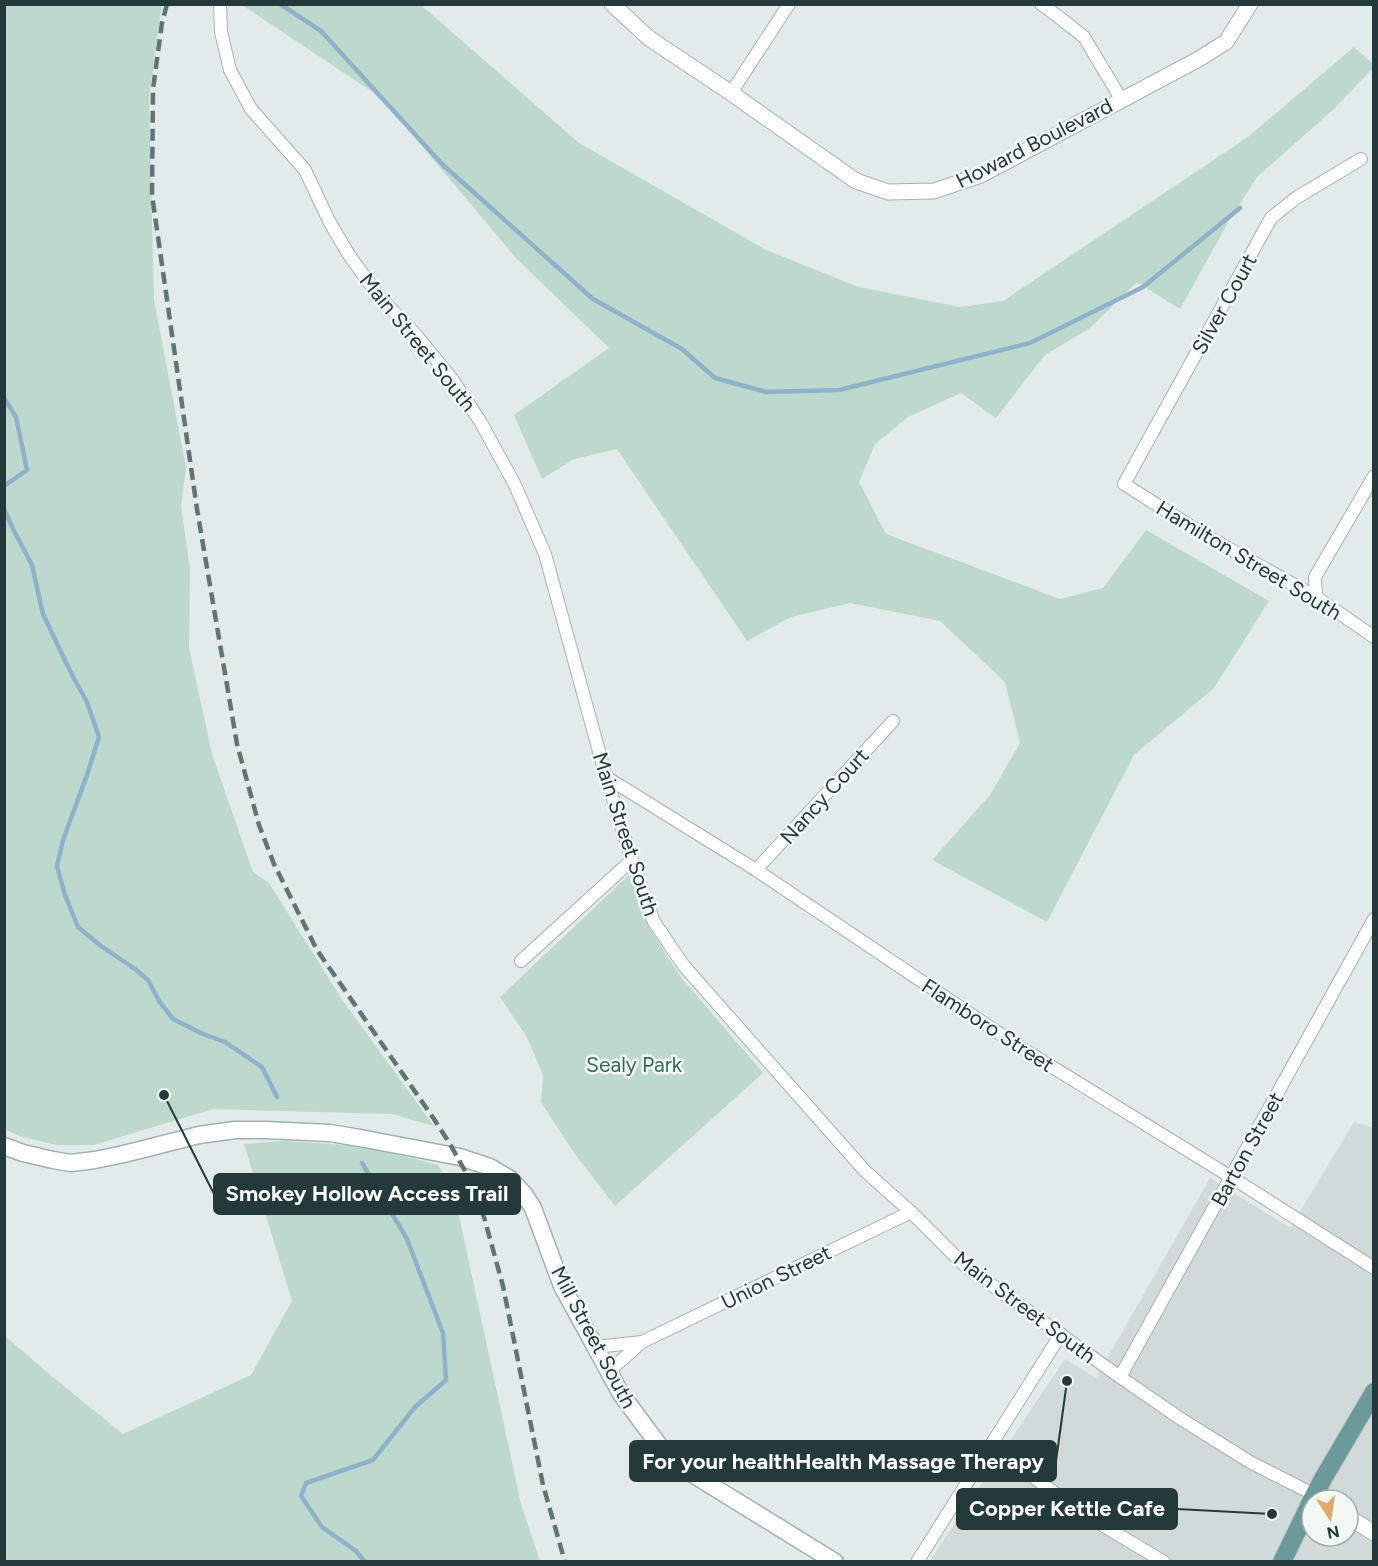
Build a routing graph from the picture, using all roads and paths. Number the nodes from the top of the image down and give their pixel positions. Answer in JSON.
{"nodes":[{"id":1,"x":220,"y":4,"type":"edge"},
{"id":2,"x":612,"y":4,"type":"edge"},
{"id":3,"x":789,"y":4,"type":"edge"},
{"id":4,"x":1041,"y":4,"type":"edge"},
{"id":5,"x":1250,"y":4,"type":"edge"},
{"id":6,"x":731,"y":93,"type":"junction"},
{"id":7,"x":1121,"y":99,"type":"junction"},
{"id":8,"x":1361,"y":159,"type":"dead end"},
{"id":9,"x":1374,"y":476,"type":"edge"},
{"id":10,"x":1124,"y":484,"type":"joint"},
{"id":11,"x":1316,"y":597,"type":"junction"},
{"id":12,"x":1374,"y":636,"type":"edge"},
{"id":13,"x":892,"y":721,"type":"dead end"},
{"id":14,"x":606,"y":777,"type":"junction"},
{"id":15,"x":632,"y":860,"type":"junction"},
{"id":16,"x":756,"y":870,"type":"junction"},
{"id":17,"x":1374,"y":920,"type":"edge"},
{"id":18,"x":521,"y":961,"type":"dead end"},
{"id":19,"x":4,"y":1146,"type":"edge"},
{"id":20,"x":1231,"y":1177,"type":"junction"},
{"id":21,"x":911,"y":1212,"type":"junction"},
{"id":22,"x":1374,"y":1268,"type":"edge"},
{"id":23,"x":1061,"y":1334,"type":"junction"},
{"id":24,"x":642,"y":1342,"type":"junction"},
{"id":25,"x":595,"y":1347,"type":"junction"},
{"id":26,"x":609,"y":1371,"type":"junction"},
{"id":27,"x":1120,"y":1377,"type":"junction"},
{"id":28,"x":1374,"y":1392,"type":"edge"},
{"id":29,"x":991,"y":1444,"type":"junction"},
{"id":30,"x":1321,"y":1488,"type":"edge"},
{"id":31,"x":1300,"y":1490,"type":"edge"},
{"id":32,"x":1360,"y":1524,"type":"edge"},
{"id":33,"x":1300,"y":1528,"type":"edge"},
{"id":34,"x":1374,"y":1533,"type":"edge"},
{"id":35,"x":835,"y":1562,"type":"edge"},
{"id":36,"x":917,"y":1562,"type":"edge"},
{"id":37,"x":1164,"y":1562,"type":"edge"},
{"id":38,"x":1282,"y":1562,"type":"edge"}],
"edges":[{"from":1,"to":14,"type":"street","name":"Main Street South"},
{"from":2,"to":6,"type":"street","name":"Howard Boulevard"},
{"from":3,"to":6,"type":"street"},
{"from":4,"to":7,"type":"street"},
{"from":5,"to":7,"type":"street","name":"Howard Boulevard"},
{"from":6,"to":7,"type":"street","name":"Howard Boulevard"},
{"from":8,"to":10,"type":"street","name":"Silver Court"},
{"from":9,"to":11,"type":"street"},
{"from":10,"to":11,"type":"street","name":"Hamilton Street South"},
{"from":11,"to":12,"type":"street","name":"Hamilton Street South"},
{"from":13,"to":16,"type":"street","name":"Nancy Court"},
{"from":14,"to":15,"type":"street","name":"Main Street South"},
{"from":14,"to":16,"type":"street","name":"Flamboro Street"},
{"from":15,"to":18,"type":"street"},
{"from":15,"to":21,"type":"street","name":"Main Street South"},
{"from":16,"to":20,"type":"street","name":"Flamboro Street"},
{"from":17,"to":20,"type":"street","name":"Barton Street"},
{"from":19,"to":25,"type":"main road","name":"Mill Street South"},
{"from":20,"to":22,"type":"street","name":"Flamboro Street"},
{"from":20,"to":27,"type":"street","name":"Barton Street"},
{"from":21,"to":23,"type":"street","name":"Main Street South"},
{"from":21,"to":24,"type":"street","name":"Union Street"},
{"from":23,"to":27,"type":"street","name":"Main Street South"},
{"from":23,"to":29,"type":"street"},
{"from":24,"to":25,"type":"street","name":"Union Street"},
{"from":24,"to":26,"type":"street","name":"Union Street"},
{"from":25,"to":26,"type":"main road","name":"Mill Street South"},
{"from":26,"to":35,"type":"main road","name":"Mill Street South"},
{"from":27,"to":31,"type":"street","name":"Main Street South"},
{"from":28,"to":30,"type":"main road"},
{"from":29,"to":36,"type":"street"},
{"from":29,"to":37,"type":"street"},
{"from":32,"to":34,"type":"street"},
{"from":33,"to":38,"type":"main road"}]}
